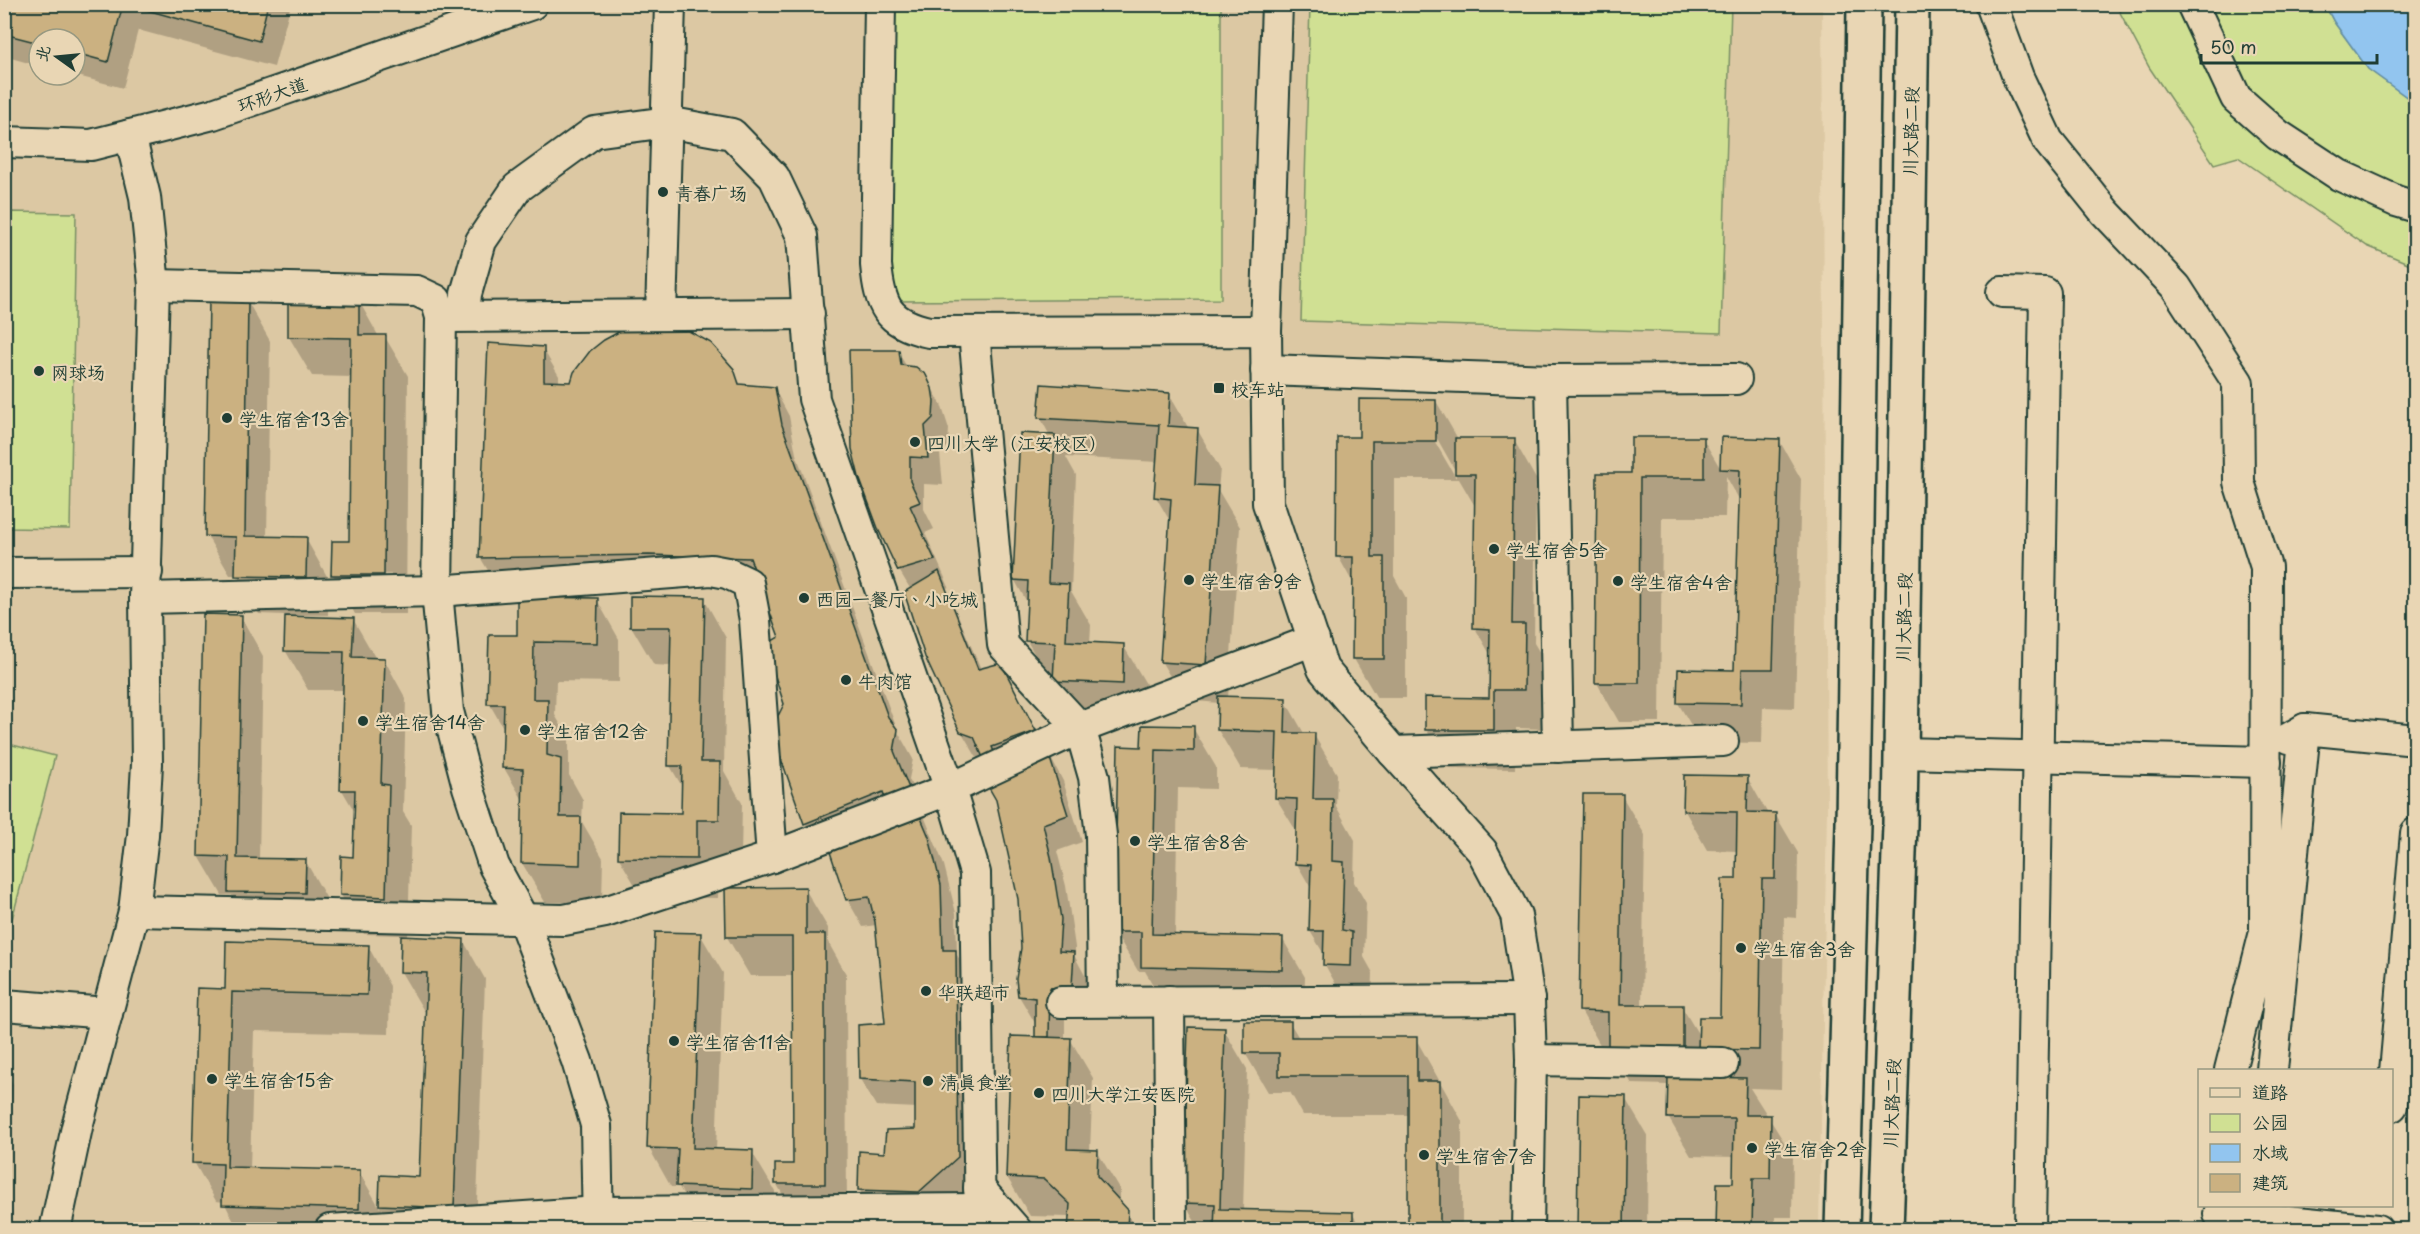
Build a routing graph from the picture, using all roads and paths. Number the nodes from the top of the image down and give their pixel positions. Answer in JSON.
{"nodes":[{"id":1,"x":532,"y":4,"type":"edge"},
{"id":2,"x":670,"y":4,"type":"edge"},
{"id":3,"x":880,"y":4,"type":"edge"},
{"id":4,"x":1277,"y":4,"type":"edge"},
{"id":5,"x":1864,"y":4,"type":"edge"},
{"id":6,"x":1912,"y":4,"type":"edge"},
{"id":7,"x":1991,"y":4,"type":"edge"},
{"id":8,"x":2192,"y":4,"type":"edge"},
{"id":9,"x":668,"y":122,"type":"junction"},
{"id":10,"x":130,"y":135,"type":"junction"},
{"id":11,"x":4,"y":142,"type":"edge"},
{"id":12,"x":2415,"y":207,"type":"edge"},
{"id":13,"x":154,"y":285,"type":"junction"},
{"id":14,"x":2002,"y":292,"type":"dead end"},
{"id":15,"x":808,"y":314,"type":"junction"},
{"id":16,"x":661,"y":315,"type":"junction"},
{"id":17,"x":453,"y":316,"type":"junction"},
{"id":18,"x":1266,"y":331,"type":"junction"},
{"id":19,"x":974,"y":333,"type":"junction"},
{"id":20,"x":1266,"y":370,"type":"junction"},
{"id":21,"x":1736,"y":379,"type":"dead end"},
{"id":22,"x":1551,"y":380,"type":"junction"},
{"id":23,"x":4,"y":573,"type":"edge"},
{"id":24,"x":146,"y":585,"type":"junction"},
{"id":25,"x":437,"y":591,"type":"junction"},
{"id":26,"x":1314,"y":640,"type":"junction"},
{"id":27,"x":1080,"y":728,"type":"junction"},
{"id":28,"x":2305,"y":729,"type":"junction"},
{"id":29,"x":2415,"y":740,"type":"edge"},
{"id":30,"x":1723,"y":741,"type":"dead end"},
{"id":31,"x":1558,"y":747,"type":"junction"},
{"id":32,"x":1393,"y":752,"type":"junction"},
{"id":33,"x":1901,"y":753,"type":"junction"},
{"id":34,"x":2037,"y":756,"type":"junction"},
{"id":35,"x":2266,"y":757,"type":"junction"},
{"id":36,"x":950,"y":789,"type":"junction"},
{"id":37,"x":2415,"y":833,"type":"edge"},
{"id":38,"x":772,"y":857,"type":"junction"},
{"id":39,"x":134,"y":911,"type":"junction"},
{"id":40,"x":523,"y":920,"type":"junction"},
{"id":41,"x":1529,"y":1000,"type":"junction"},
{"id":42,"x":1103,"y":1001,"type":"junction"},
{"id":43,"x":1169,"y":1001,"type":"junction"},
{"id":44,"x":1061,"y":1002,"type":"dead end"},
{"id":45,"x":4,"y":1005,"type":"edge"},
{"id":46,"x":107,"y":1013,"type":"junction"},
{"id":47,"x":1531,"y":1060,"type":"junction"},
{"id":48,"x":1723,"y":1063,"type":"dead end"},
{"id":49,"x":2231,"y":1069,"type":"edge"},
{"id":50,"x":2272,"y":1069,"type":"edge"},
{"id":51,"x":2393,"y":1094,"type":"edge"},
{"id":52,"x":2393,"y":1106,"type":"edge"},
{"id":53,"x":2415,"y":1108,"type":"edge"},
{"id":54,"x":980,"y":1209,"type":"edge"},
{"id":55,"x":2219,"y":1216,"type":"edge"},
{"id":56,"x":598,"y":1221,"type":"edge"},
{"id":57,"x":2372,"y":1229,"type":"edge"},
{"id":58,"x":55,"y":1230,"type":"edge"},
{"id":59,"x":330,"y":1230,"type":"edge"},
{"id":60,"x":1016,"y":1230,"type":"edge"},
{"id":61,"x":1171,"y":1230,"type":"edge"},
{"id":62,"x":1528,"y":1230,"type":"edge"},
{"id":63,"x":1842,"y":1230,"type":"edge"},
{"id":64,"x":1886,"y":1230,"type":"edge"},
{"id":65,"x":2030,"y":1230,"type":"edge"},
{"id":66,"x":2377,"y":1230,"type":"edge"}],
"edges":[{"from":1,"to":10,"type":"street","name":"环形大道"},
{"from":2,"to":9,"type":"street"},
{"from":3,"to":19,"type":"street"},
{"from":4,"to":18,"type":"street"},
{"from":5,"to":63,"type":"main road"},
{"from":6,"to":33,"type":"main road","name":"川大路二段"},
{"from":7,"to":35,"type":"street"},
{"from":8,"to":12,"type":"street"},
{"from":9,"to":15,"type":"street"},
{"from":9,"to":16,"type":"street"},
{"from":9,"to":17,"type":"street"},
{"from":10,"to":11,"type":"street","name":"环形大道"},
{"from":10,"to":13,"type":"street"},
{"from":13,"to":17,"type":"street"},
{"from":13,"to":24,"type":"street"},
{"from":14,"to":34,"type":"street"},
{"from":15,"to":16,"type":"street"},
{"from":15,"to":36,"type":"street"},
{"from":16,"to":17,"type":"street"},
{"from":17,"to":25,"type":"street"},
{"from":18,"to":19,"type":"street"},
{"from":18,"to":20,"type":"street"},
{"from":19,"to":27,"type":"street"},
{"from":20,"to":22,"type":"street"},
{"from":20,"to":26,"type":"street"},
{"from":21,"to":22,"type":"street"},
{"from":22,"to":31,"type":"street"},
{"from":23,"to":24,"type":"street"},
{"from":24,"to":25,"type":"street"},
{"from":24,"to":39,"type":"street"},
{"from":25,"to":38,"type":"street"},
{"from":25,"to":40,"type":"street"},
{"from":26,"to":27,"type":"street"},
{"from":26,"to":32,"type":"street"},
{"from":27,"to":36,"type":"street"},
{"from":27,"to":42,"type":"street"},
{"from":28,"to":29,"type":"street"},
{"from":28,"to":35,"type":"street"},
{"from":28,"to":50,"type":"street"},
{"from":30,"to":31,"type":"street"},
{"from":31,"to":32,"type":"street"},
{"from":32,"to":41,"type":"street"},
{"from":33,"to":34,"type":"street"},
{"from":33,"to":64,"type":"main road","name":"川大路二段"},
{"from":34,"to":35,"type":"street"},
{"from":34,"to":65,"type":"street"},
{"from":35,"to":49,"type":"street"},
{"from":36,"to":38,"type":"street"},
{"from":36,"to":54,"type":"street"},
{"from":37,"to":51,"type":"street"},
{"from":38,"to":40,"type":"street"},
{"from":39,"to":40,"type":"street"},
{"from":39,"to":46,"type":"street"},
{"from":40,"to":56,"type":"street"},
{"from":41,"to":43,"type":"street"},
{"from":41,"to":47,"type":"street"},
{"from":42,"to":43,"type":"street"},
{"from":42,"to":44,"type":"street"},
{"from":43,"to":61,"type":"street"},
{"from":45,"to":46,"type":"street"},
{"from":46,"to":58,"type":"street"},
{"from":47,"to":48,"type":"street"},
{"from":47,"to":62,"type":"street"},
{"from":52,"to":53,"type":"street"},
{"from":54,"to":56,"type":"street"},
{"from":54,"to":60,"type":"street"},
{"from":55,"to":57,"type":"street"},
{"from":56,"to":59,"type":"street"},
{"from":57,"to":66,"type":"street"}]}
